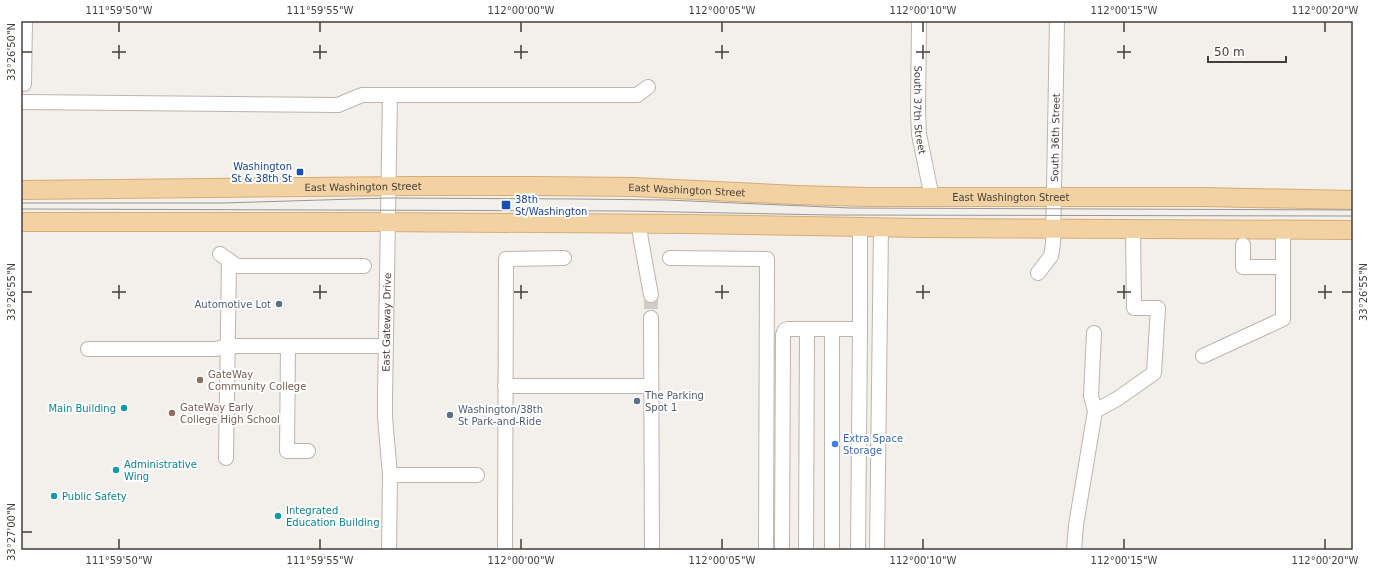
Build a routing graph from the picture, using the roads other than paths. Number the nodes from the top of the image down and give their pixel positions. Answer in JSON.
{"nodes":[{"id":1,"x":25,"y":21,"type":"edge"},
{"id":2,"x":919,"y":21,"type":"edge"},
{"id":3,"x":1057,"y":21,"type":"edge"},
{"id":4,"x":24,"y":84,"type":"dead end"},
{"id":5,"x":648,"y":87,"type":"dead end"},
{"id":6,"x":390,"y":95,"type":"junction"},
{"id":7,"x":21,"y":102,"type":"edge"},
{"id":8,"x":388,"y":186,"type":"junction"},
{"id":9,"x":21,"y":190,"type":"edge"},
{"id":10,"x":1054,"y":197,"type":"junction"},
{"id":11,"x":932,"y":198,"type":"junction"},
{"id":12,"x":1353,"y":200,"type":"edge"},
{"id":13,"x":21,"y":222,"type":"edge"},
{"id":14,"x":388,"y":223,"type":"junction"},
{"id":15,"x":639,"y":224,"type":"junction"},
{"id":16,"x":860,"y":227,"type":"junction"},
{"id":17,"x":881,"y":227,"type":"junction"},
{"id":18,"x":1054,"y":229,"type":"junction"},
{"id":19,"x":1133,"y":229,"type":"junction"},
{"id":20,"x":1283,"y":229,"type":"junction"},
{"id":21,"x":1353,"y":230,"type":"edge"},
{"id":22,"x":1243,"y":245,"type":"dead end"},
{"id":23,"x":564,"y":258,"type":"dead end"},
{"id":24,"x":670,"y":258,"type":"dead end"},
{"id":25,"x":364,"y":266,"type":"dead end"},
{"id":26,"x":1283,"y":267,"type":"junction"},
{"id":27,"x":1038,"y":273,"type":"dead end"},
{"id":28,"x":651,"y":295,"type":"tunnel mouth"},
{"id":29,"x":651,"y":318,"type":"tunnel mouth"},
{"id":30,"x":807,"y":329,"type":"junction"},
{"id":31,"x":832,"y":329,"type":"junction"},
{"id":32,"x":860,"y":329,"type":"junction"},
{"id":33,"x":1094,"y":333,"type":"dead end"},
{"id":34,"x":227,"y":346,"type":"junction"},
{"id":35,"x":288,"y":346,"type":"junction"},
{"id":36,"x":385,"y":346,"type":"junction"},
{"id":37,"x":88,"y":350,"type":"dead end"},
{"id":38,"x":1203,"y":356,"type":"dead end"},
{"id":39,"x":505,"y":386,"type":"junction"},
{"id":40,"x":651,"y":386,"type":"junction"},
{"id":41,"x":1095,"y":411,"type":"junction"},
{"id":42,"x":308,"y":451,"type":"dead end"},
{"id":43,"x":226,"y":458,"type":"dead end"},
{"id":44,"x":390,"y":475,"type":"junction"},
{"id":45,"x":477,"y":475,"type":"dead end"},
{"id":46,"x":389,"y":550,"type":"edge"},
{"id":47,"x":505,"y":550,"type":"edge"},
{"id":48,"x":652,"y":550,"type":"edge"},
{"id":49,"x":766,"y":550,"type":"edge"},
{"id":50,"x":782,"y":550,"type":"edge"},
{"id":51,"x":806,"y":550,"type":"edge"},
{"id":52,"x":832,"y":550,"type":"edge"},
{"id":53,"x":858,"y":550,"type":"edge"},
{"id":54,"x":878,"y":550,"type":"edge"},
{"id":55,"x":1074,"y":550,"type":"edge"}],
"edges":[{"from":1,"to":4,"type":"street"},
{"from":2,"to":11,"type":"street","name":"South 37th Street"},
{"from":3,"to":10,"type":"street","name":"South 36th Street"},
{"from":5,"to":6,"type":"street"},
{"from":6,"to":7,"type":"street"},
{"from":6,"to":8,"type":"street","name":"East Gateway Drive"},
{"from":8,"to":9,"type":"main road","name":"East Washington Street"},
{"from":8,"to":11,"type":"main road","name":"East Washington Street"},
{"from":8,"to":14,"type":"street","name":"East Gateway Drive"},
{"from":10,"to":11,"type":"main road","name":"East Washington Street"},
{"from":10,"to":12,"type":"main road","name":"East Washington Street"},
{"from":10,"to":18,"type":"street","name":"South 36th Street"},
{"from":13,"to":14,"type":"main road"},
{"from":14,"to":15,"type":"main road"},
{"from":14,"to":36,"type":"street","name":"East Gateway Drive"},
{"from":15,"to":16,"type":"main road"},
{"from":15,"to":28,"type":"street"},
{"from":16,"to":17,"type":"main road"},
{"from":16,"to":32,"type":"street"},
{"from":17,"to":18,"type":"main road"},
{"from":17,"to":54,"type":"street"},
{"from":18,"to":19,"type":"main road"},
{"from":18,"to":27,"type":"street","name":"South 36th Street"},
{"from":19,"to":20,"type":"main road"},
{"from":19,"to":41,"type":"street"},
{"from":20,"to":21,"type":"main road"},
{"from":20,"to":26,"type":"street"},
{"from":22,"to":26,"type":"street"},
{"from":23,"to":39,"type":"street"},
{"from":24,"to":49,"type":"street"},
{"from":25,"to":34,"type":"street"},
{"from":26,"to":38,"type":"street"},
{"from":29,"to":40,"type":"street"},
{"from":30,"to":31,"type":"street"},
{"from":30,"to":50,"type":"street"},
{"from":30,"to":51,"type":"street"},
{"from":31,"to":32,"type":"street"},
{"from":31,"to":52,"type":"street"},
{"from":32,"to":53,"type":"street"},
{"from":33,"to":41,"type":"street"},
{"from":34,"to":35,"type":"street"},
{"from":34,"to":37,"type":"street"},
{"from":34,"to":43,"type":"street"},
{"from":35,"to":36,"type":"street"},
{"from":35,"to":42,"type":"street"},
{"from":36,"to":44,"type":"street","name":"East Gateway Drive"},
{"from":39,"to":40,"type":"street"},
{"from":39,"to":47,"type":"street"},
{"from":40,"to":48,"type":"street"},
{"from":41,"to":55,"type":"street"},
{"from":44,"to":45,"type":"street"},
{"from":44,"to":46,"type":"street","name":"East Gateway Drive"}]}
